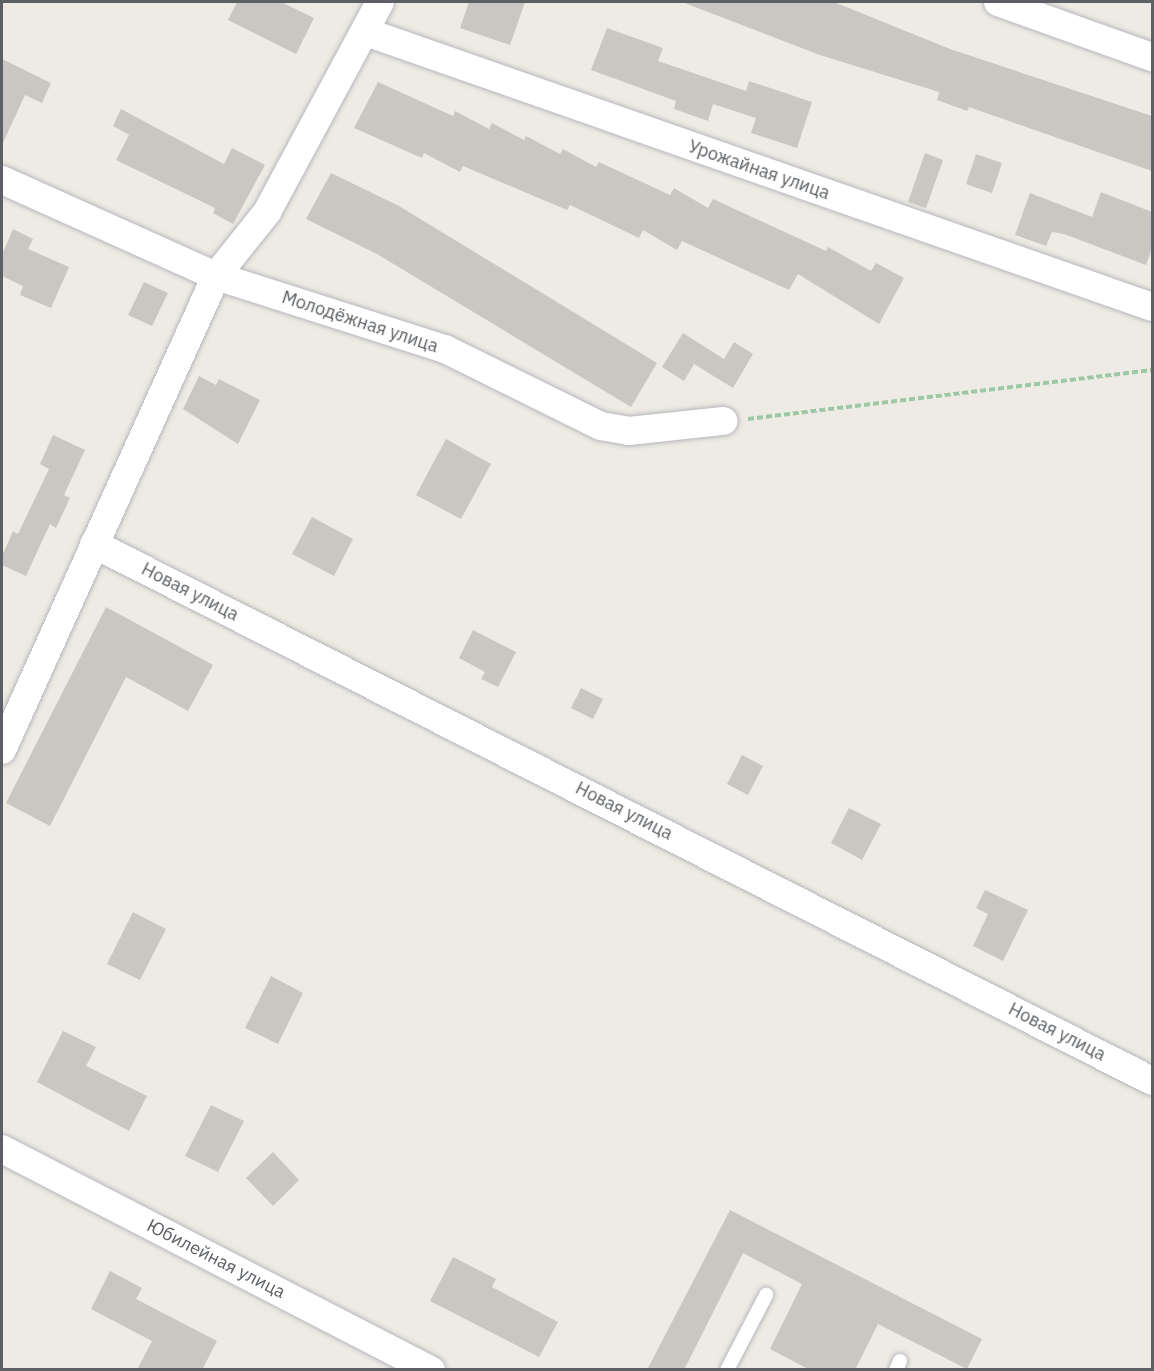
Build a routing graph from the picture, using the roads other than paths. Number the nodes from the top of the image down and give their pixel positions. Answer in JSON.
{"nodes":[{"id":1,"x":380,"y":2,"type":"edge"},
{"id":2,"x":998,"y":2,"type":"edge"},
{"id":3,"x":366,"y":32,"type":"junction"},
{"id":4,"x":1152,"y":57,"type":"edge"},
{"id":5,"x":2,"y":180,"type":"edge"},
{"id":6,"x":216,"y":276,"type":"junction"},
{"id":7,"x":1152,"y":307,"type":"edge"},
{"id":8,"x":723,"y":421,"type":"road end"},
{"id":9,"x":94,"y":544,"type":"junction"},
{"id":10,"x":2,"y":750,"type":"edge"},
{"id":11,"x":1152,"y":1081,"type":"edge"},
{"id":12,"x":2,"y":1149,"type":"edge"},
{"id":13,"x":765,"y":1295,"type":"dead end"},
{"id":14,"x":431,"y":1370,"type":"edge"},
{"id":15,"x":727,"y":1370,"type":"edge"}],
"edges":[{"from":1,"to":3,"type":"street"},
{"from":2,"to":4,"type":"street"},
{"from":3,"to":6,"type":"street"},
{"from":3,"to":7,"type":"street","name":"Урожайная улица"},
{"from":5,"to":6,"type":"street","name":"Молодёжная улица"},
{"from":6,"to":8,"type":"street","name":"Молодёжная улица"},
{"from":6,"to":9,"type":"street"},
{"from":9,"to":10,"type":"street"},
{"from":9,"to":11,"type":"street","name":"Новая улица"},
{"from":12,"to":14,"type":"street","name":"Юбилейная улица"},
{"from":13,"to":15,"type":"lane"}]}
